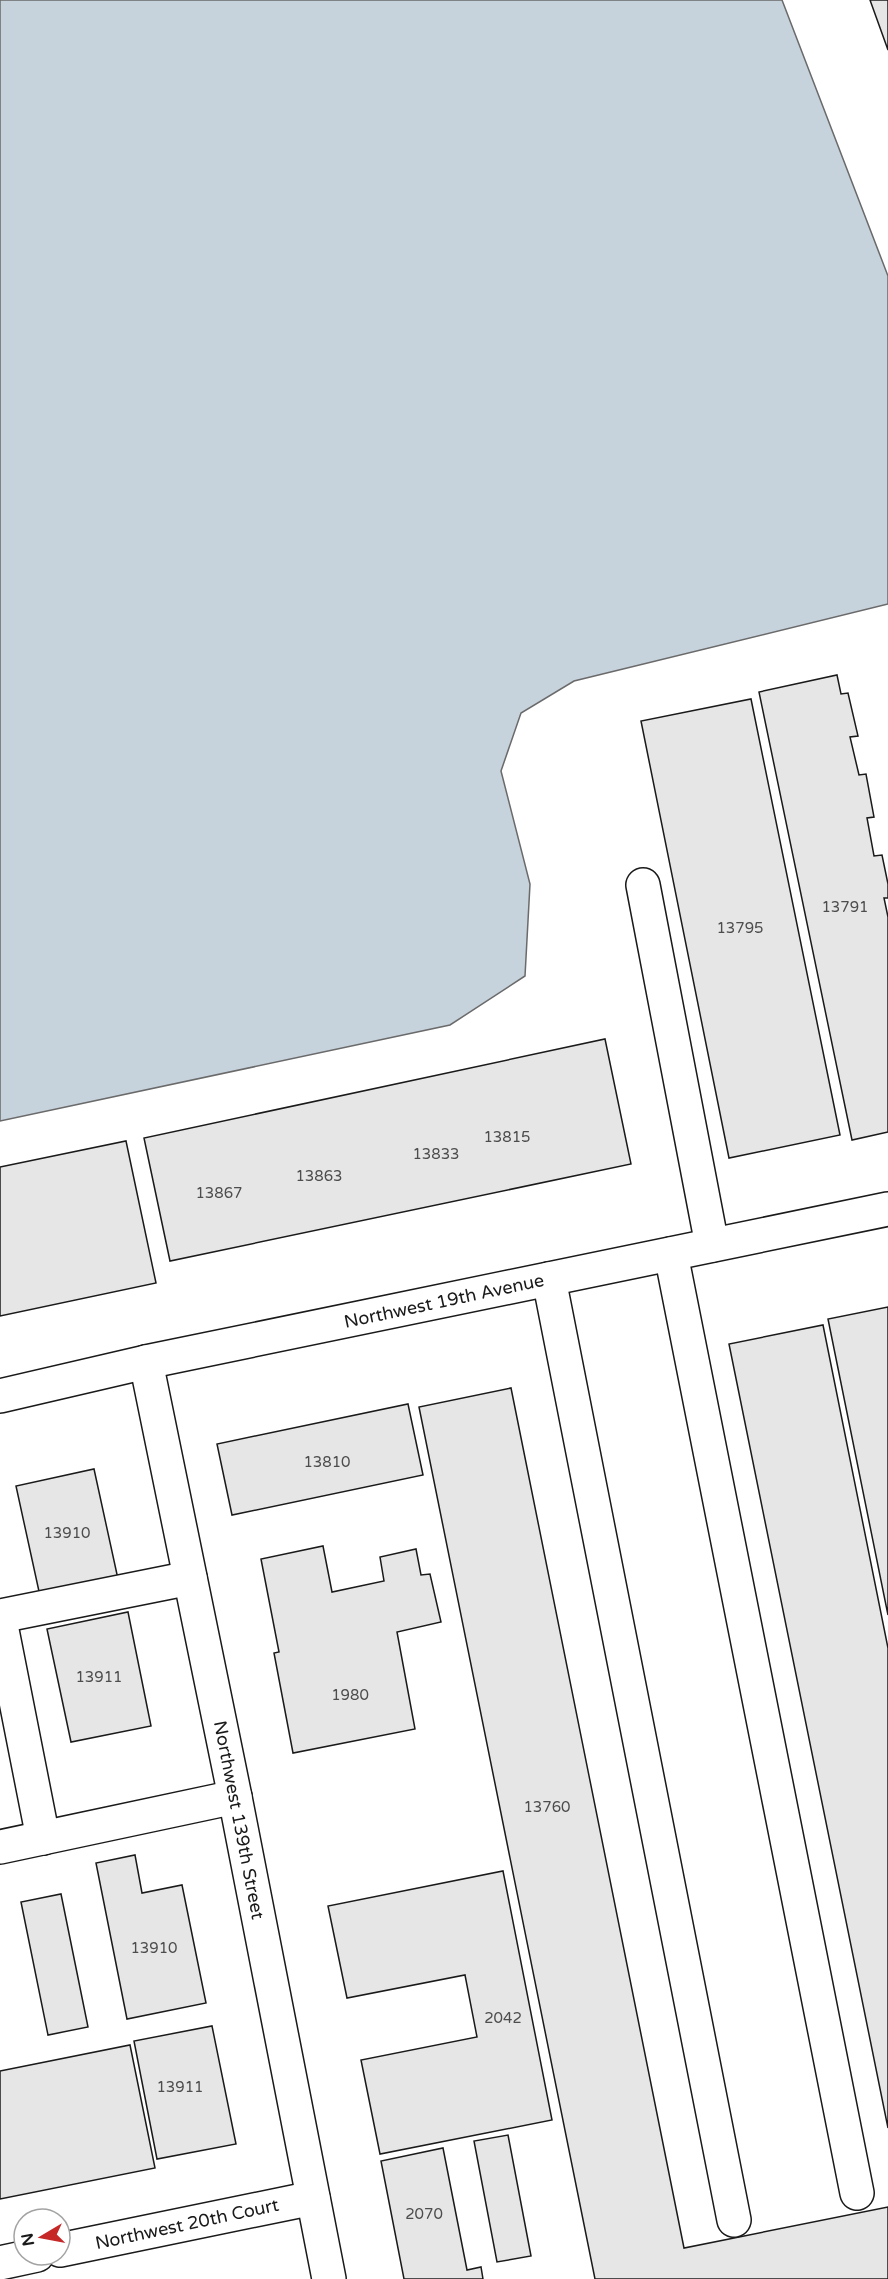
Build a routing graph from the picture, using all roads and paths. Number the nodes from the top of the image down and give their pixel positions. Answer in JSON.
{"nodes":[{"id":1,"x":643,"y":885,"type":"dead end"},
{"id":2,"x":888,"y":1209,"type":"edge"},
{"id":3,"x":712,"y":1245,"type":"junction"},
{"id":4,"x":671,"y":1254,"type":"junction"},
{"id":5,"x":549,"y":1279,"type":"junction"},
{"id":6,"x":146,"y":1362,"type":"junction"},
{"id":7,"x":0,"y":1396,"type":"edge"},
{"id":8,"x":190,"y":1578,"type":"junction"},
{"id":9,"x":0,"y":1618,"type":"edge"},
{"id":10,"x":235,"y":1797,"type":"junction"},
{"id":11,"x":43,"y":1838,"type":"junction"},
{"id":12,"x":0,"y":1847,"type":"edge"},
{"id":13,"x":857,"y":2193,"type":"dead end"},
{"id":14,"x":313,"y":2198,"type":"junction"},
{"id":15,"x":734,"y":2220,"type":"dead end"},
{"id":16,"x":72,"y":2248,"type":"edge"},
{"id":17,"x":329,"y":2279,"type":"edge"}],
"edges":[{"from":1,"to":3,"type":"street"},
{"from":2,"to":3,"type":"street","name":"Northwest 19th Avenue"},
{"from":3,"to":4,"type":"street","name":"Northwest 19th Avenue"},
{"from":4,"to":5,"type":"street","name":"Northwest 19th Avenue"},
{"from":4,"to":13,"type":"street"},
{"from":5,"to":6,"type":"street","name":"Northwest 19th Avenue"},
{"from":5,"to":15,"type":"street"},
{"from":6,"to":7,"type":"street","name":"Northwest 19th Avenue"},
{"from":6,"to":8,"type":"street","name":"Northwest 139th Street"},
{"from":8,"to":9,"type":"street"},
{"from":8,"to":10,"type":"street","name":"Northwest 139th Street"},
{"from":9,"to":11,"type":"street"},
{"from":10,"to":11,"type":"street"},
{"from":10,"to":14,"type":"street","name":"Northwest 139th Street"},
{"from":11,"to":12,"type":"street"},
{"from":14,"to":16,"type":"street","name":"Northwest 20th Court"},
{"from":14,"to":17,"type":"street","name":"Northwest 139th Street"}]}
